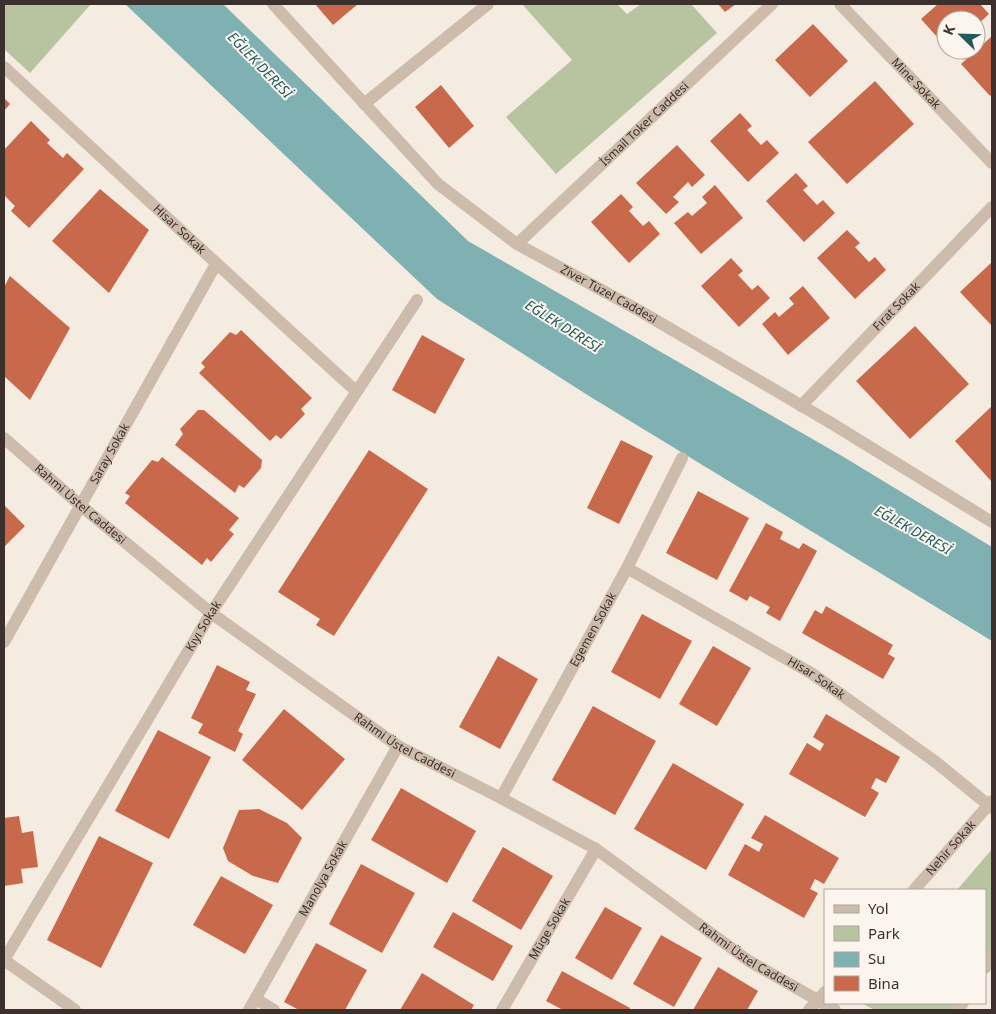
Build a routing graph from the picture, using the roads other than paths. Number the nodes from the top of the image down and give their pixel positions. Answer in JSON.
{"nodes":[{"id":1,"x":273,"y":4,"type":"edge"},
{"id":2,"x":488,"y":4,"type":"edge"},
{"id":3,"x":772,"y":4,"type":"edge"},
{"id":4,"x":840,"y":4,"type":"edge"},
{"id":5,"x":4,"y":67,"type":"edge"},
{"id":6,"x":364,"y":104,"type":"junction"},
{"id":7,"x":992,"y":163,"type":"edge"},
{"id":8,"x":992,"y":207,"type":"edge"},
{"id":9,"x":517,"y":244,"type":"junction"},
{"id":10,"x":216,"y":264,"type":"junction"},
{"id":11,"x":417,"y":300,"type":"dead end"},
{"id":12,"x":356,"y":391,"type":"junction"},
{"id":13,"x":801,"y":406,"type":"junction"},
{"id":14,"x":4,"y":438,"type":"edge"},
{"id":15,"x":682,"y":458,"type":"dead end"},
{"id":16,"x":80,"y":505,"type":"junction"},
{"id":17,"x":992,"y":522,"type":"edge"},
{"id":18,"x":627,"y":568,"type":"junction"},
{"id":19,"x":211,"y":613,"type":"junction"},
{"id":20,"x":4,"y":642,"type":"edge"},
{"id":21,"x":398,"y":746,"type":"junction"},
{"id":22,"x":502,"y":798,"type":"junction"},
{"id":23,"x":991,"y":805,"type":"edge"},
{"id":24,"x":596,"y":849,"type":"junction"},
{"id":25,"x":915,"y":889,"type":"edge"},
{"id":26,"x":4,"y":960,"type":"edge"},
{"id":27,"x":821,"y":996,"type":"edge"},
{"id":28,"x":56,"y":1004,"type":"edge"},
{"id":29,"x":252,"y":1005,"type":"edge"},
{"id":30,"x":75,"y":1010,"type":"edge"},
{"id":31,"x":274,"y":1010,"type":"edge"},
{"id":32,"x":502,"y":1010,"type":"edge"},
{"id":33,"x":809,"y":1010,"type":"edge"}],
"edges":[{"from":1,"to":6,"type":"street","name":"Ziver Tüzel Caddesi"},
{"from":2,"to":6,"type":"street"},
{"from":3,"to":9,"type":"street","name":"İsmail Toker Caddesi"},
{"from":4,"to":7,"type":"street","name":"Mine Sokak"},
{"from":5,"to":10,"type":"street","name":"Hisar Sokak"},
{"from":6,"to":9,"type":"street","name":"Ziver Tüzel Caddesi"},
{"from":8,"to":13,"type":"street","name":"Fırat Sokak"},
{"from":9,"to":13,"type":"street","name":"Ziver Tüzel Caddesi"},
{"from":10,"to":12,"type":"street","name":"Hisar Sokak"},
{"from":10,"to":16,"type":"street","name":"Saray Sokak"},
{"from":11,"to":12,"type":"street","name":"Kıyı Sokak"},
{"from":12,"to":19,"type":"street","name":"Kıyı Sokak"},
{"from":13,"to":17,"type":"street","name":"Ziver Tüzel Caddesi"},
{"from":14,"to":16,"type":"street","name":"Rahmi Üstel Caddesi"},
{"from":15,"to":18,"type":"street","name":"Egemen Sokak"},
{"from":16,"to":19,"type":"street","name":"Rahmi Üstel Caddesi"},
{"from":16,"to":20,"type":"street","name":"Saray Sokak"},
{"from":18,"to":22,"type":"street","name":"Egemen Sokak"},
{"from":18,"to":23,"type":"street","name":"Hisar Sokak"},
{"from":19,"to":21,"type":"street","name":"Rahmi Üstel Caddesi"},
{"from":19,"to":26,"type":"street","name":"Kıyı Sokak"},
{"from":21,"to":22,"type":"street","name":"Rahmi Üstel Caddesi"},
{"from":21,"to":29,"type":"street","name":"Manolya Sokak"},
{"from":22,"to":24,"type":"street","name":"Rahmi Üstel Caddesi"},
{"from":23,"to":25,"type":"street","name":"Nehir Sokak"},
{"from":24,"to":27,"type":"street","name":"Rahmi Üstel Caddesi"},
{"from":24,"to":32,"type":"street","name":"Müge Sokak"},
{"from":26,"to":28,"type":"street"},
{"from":27,"to":33,"type":"street"},
{"from":28,"to":30,"type":"street"},
{"from":29,"to":31,"type":"street"}]}
